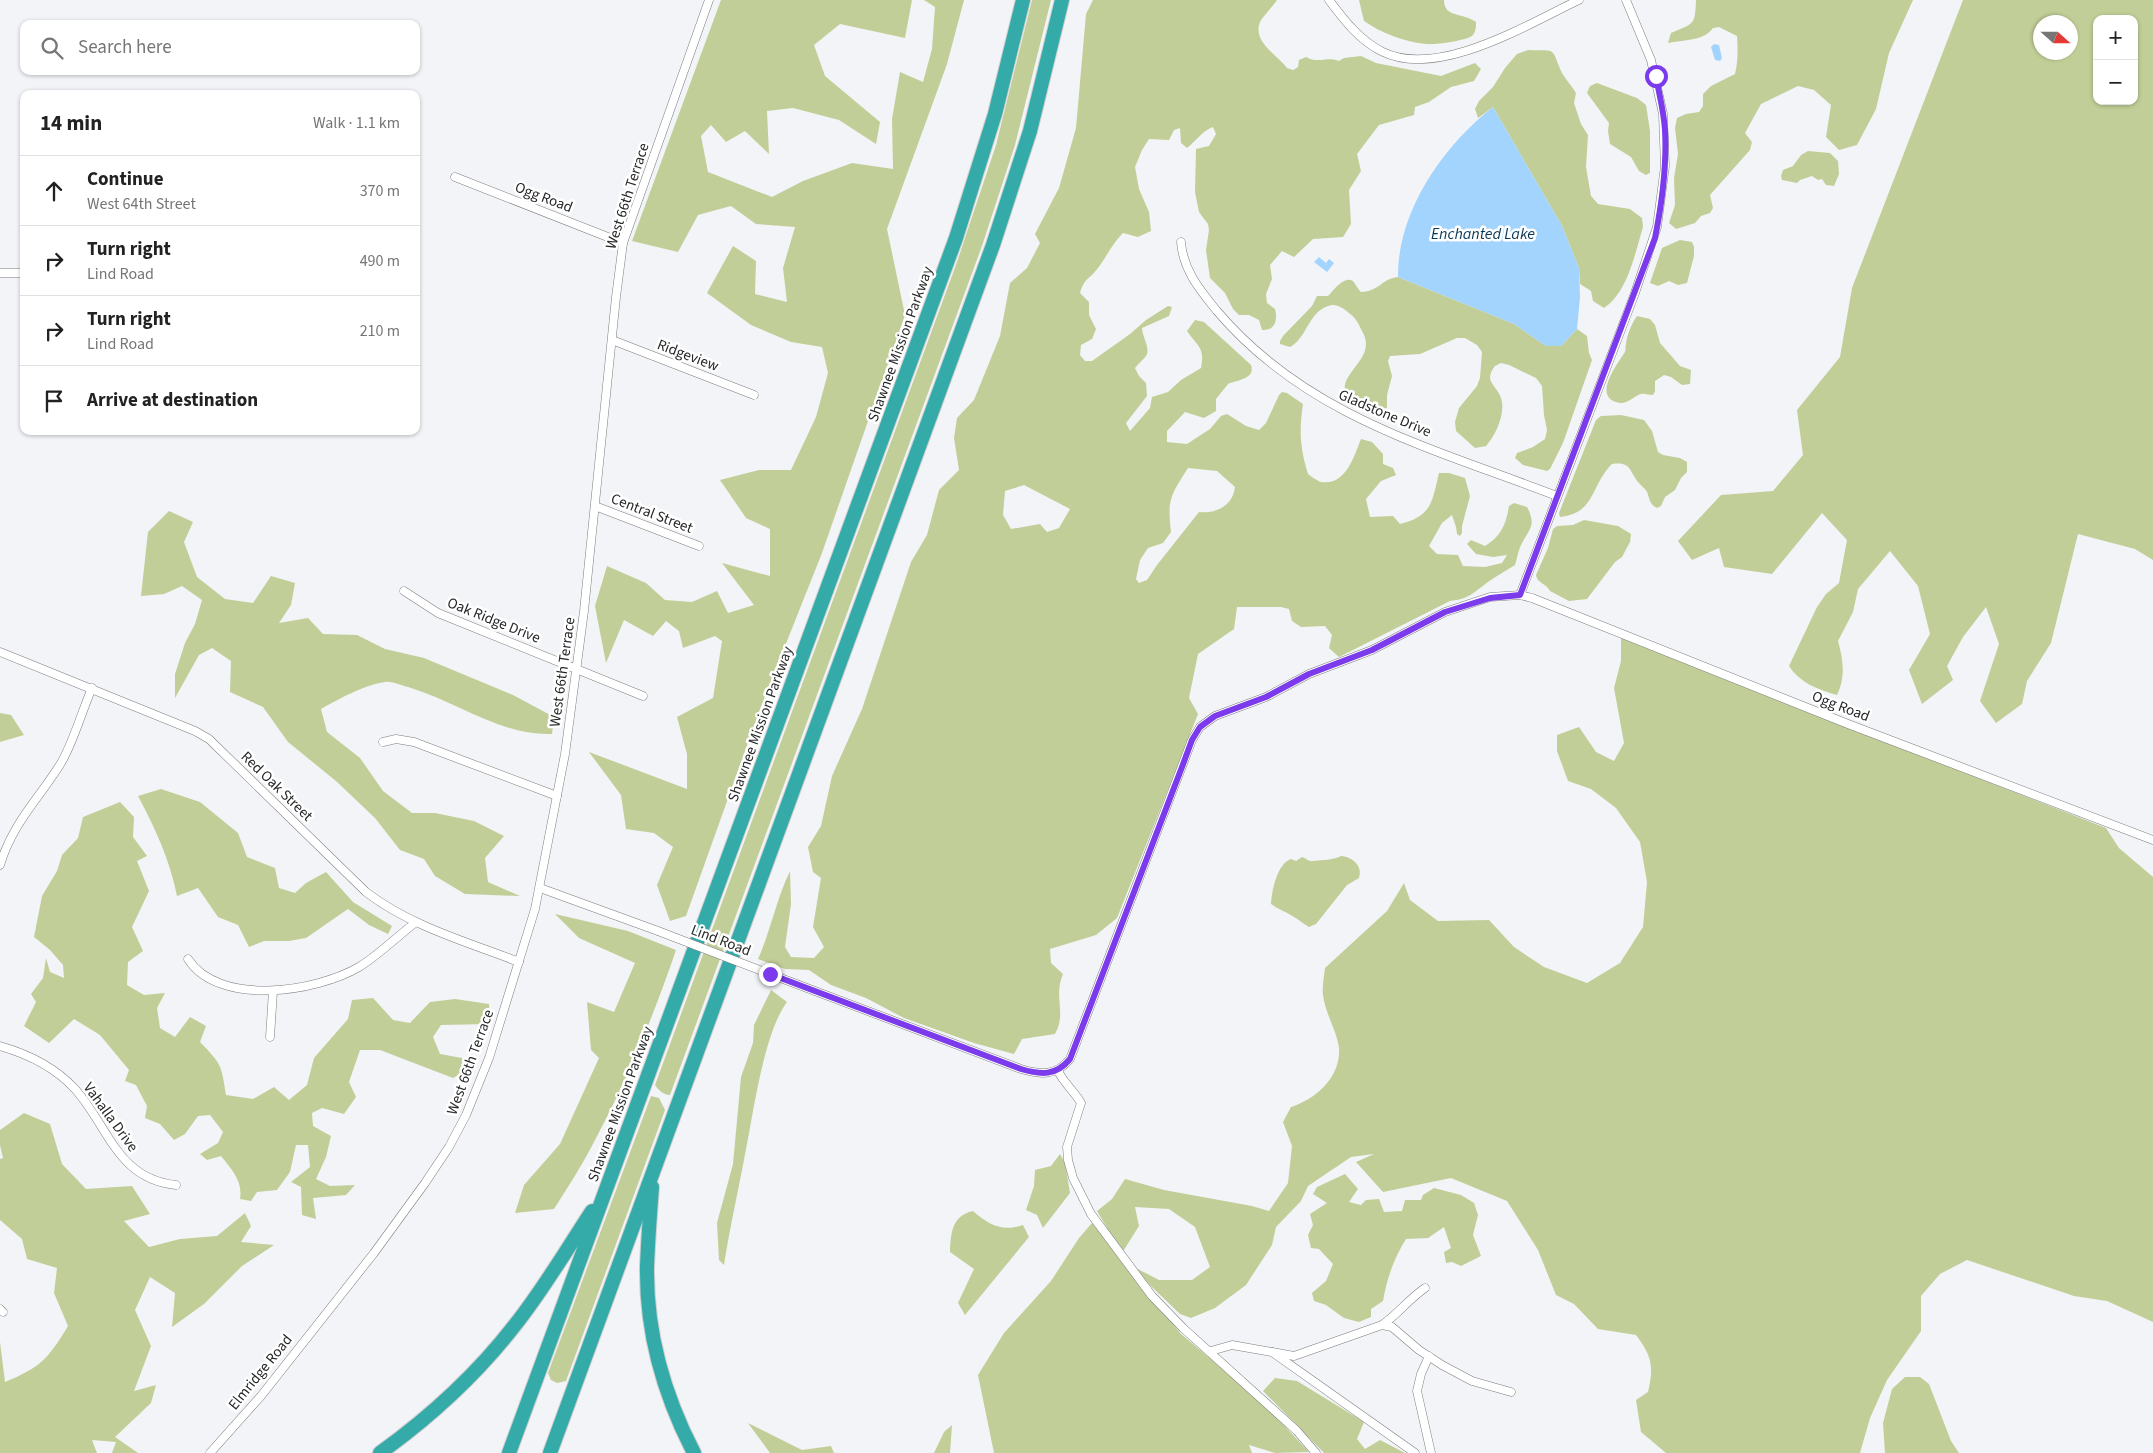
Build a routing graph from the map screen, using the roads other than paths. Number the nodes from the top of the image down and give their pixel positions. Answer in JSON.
{"nodes":[{"id":1,"x":709,"y":0,"type":"edge"},
{"id":2,"x":1023,"y":0,"type":"edge"},
{"id":3,"x":1062,"y":0,"type":"edge"},
{"id":4,"x":1329,"y":0,"type":"edge"},
{"id":5,"x":1579,"y":0,"type":"edge"},
{"id":6,"x":1626,"y":0,"type":"edge"},
{"id":7,"x":455,"y":177,"type":"dead end"},
{"id":8,"x":1181,"y":242,"type":"dead end"},
{"id":9,"x":623,"y":243,"type":"junction"},
{"id":10,"x":0,"y":273,"type":"edge"},
{"id":11,"x":20,"y":273,"type":"edge"},
{"id":12,"x":612,"y":340,"type":"junction"},
{"id":13,"x":754,"y":395,"type":"dead end"},
{"id":14,"x":1557,"y":496,"type":"junction"},
{"id":15,"x":595,"y":506,"type":"junction"},
{"id":16,"x":698,"y":546,"type":"dead end"},
{"id":17,"x":404,"y":591,"type":"dead end"},
{"id":18,"x":1520,"y":595,"type":"junction"},
{"id":19,"x":0,"y":652,"type":"edge"},
{"id":20,"x":577,"y":669,"type":"junction"},
{"id":21,"x":92,"y":688,"type":"junction"},
{"id":22,"x":643,"y":696,"type":"dead end"},
{"id":23,"x":383,"y":742,"type":"dead end"},
{"id":24,"x":557,"y":796,"type":"junction"},
{"id":25,"x":2153,"y":840,"type":"edge"},
{"id":26,"x":0,"y":865,"type":"edge"},
{"id":27,"x":540,"y":888,"type":"junction"},
{"id":28,"x":416,"y":922,"type":"junction"},
{"id":29,"x":188,"y":959,"type":"dead end"},
{"id":30,"x":519,"y":962,"type":"junction"},
{"id":31,"x":273,"y":991,"type":"junction"},
{"id":32,"x":270,"y":1037,"type":"dead end"},
{"id":33,"x":0,"y":1046,"type":"edge"},
{"id":34,"x":1058,"y":1070,"type":"junction"},
{"id":35,"x":654,"y":1170,"type":"junction"},
{"id":36,"x":176,"y":1185,"type":"dead end"},
{"id":37,"x":605,"y":1192,"type":"junction"},
{"id":38,"x":1425,"y":1288,"type":"dead end"},
{"id":39,"x":330,"y":1308,"type":"joint"},
{"id":40,"x":1382,"y":1325,"type":"junction"},
{"id":41,"x":1211,"y":1351,"type":"junction"},
{"id":42,"x":1272,"y":1352,"type":"junction"},
{"id":43,"x":1429,"y":1356,"type":"junction"},
{"id":44,"x":1511,"y":1392,"type":"dead end"},
{"id":45,"x":210,"y":1453,"type":"edge"},
{"id":46,"x":380,"y":1453,"type":"edge"},
{"id":47,"x":509,"y":1453,"type":"edge"},
{"id":48,"x":550,"y":1453,"type":"edge"},
{"id":49,"x":694,"y":1453,"type":"edge"},
{"id":50,"x":1316,"y":1453,"type":"edge"},
{"id":51,"x":1415,"y":1453,"type":"edge"},
{"id":52,"x":1431,"y":1453,"type":"edge"}],
"edges":[{"from":1,"to":9,"type":"street","name":"West 66th Terrace"},
{"from":2,"to":37,"type":"highway","name":"Shawnee Mission Parkway"},
{"from":3,"to":35,"type":"highway"},
{"from":4,"to":5,"type":"street"},
{"from":6,"to":14,"type":"street"},
{"from":7,"to":9,"type":"street","name":"Ogg Road"},
{"from":8,"to":14,"type":"street","name":"Gladstone Drive"},
{"from":9,"to":12,"type":"street","name":"West 66th Terrace"},
{"from":10,"to":11,"type":"street"},
{"from":12,"to":13,"type":"street","name":"Ridgeview"},
{"from":12,"to":15,"type":"street","name":"West 66th Terrace"},
{"from":14,"to":18,"type":"street"},
{"from":15,"to":16,"type":"street","name":"Central Street"},
{"from":15,"to":20,"type":"street","name":"West 66th Terrace"},
{"from":17,"to":20,"type":"street","name":"Oak Ridge Drive"},
{"from":18,"to":25,"type":"street","name":"Ogg Road"},
{"from":18,"to":34,"type":"street"},
{"from":19,"to":21,"type":"street","name":"Red Oak Street"},
{"from":20,"to":22,"type":"street","name":"Oak Ridge Drive"},
{"from":20,"to":24,"type":"street","name":"West 66th Terrace"},
{"from":21,"to":26,"type":"street"},
{"from":21,"to":28,"type":"street","name":"Red Oak Street"},
{"from":23,"to":24,"type":"street"},
{"from":24,"to":27,"type":"street","name":"West 66th Terrace"},
{"from":27,"to":30,"type":"street","name":"West 66th Terrace"},
{"from":27,"to":34,"type":"street","name":"Lind Road","bridge":true},
{"from":28,"to":30,"type":"street","name":"Red Oak Street"},
{"from":28,"to":31,"type":"street"},
{"from":29,"to":31,"type":"street"},
{"from":30,"to":39,"type":"street","name":"West 66th Terrace"},
{"from":31,"to":32,"type":"street"},
{"from":33,"to":36,"type":"street","name":"Vahalla Drive"},
{"from":34,"to":41,"type":"street"},
{"from":35,"to":48,"type":"highway"},
{"from":35,"to":49,"type":"highway"},
{"from":37,"to":46,"type":"highway"},
{"from":37,"to":47,"type":"highway","name":"Shawnee Mission Parkway"},
{"from":38,"to":40,"type":"street"},
{"from":39,"to":45,"type":"street","name":"Elmridge Road"},
{"from":40,"to":42,"type":"street"},
{"from":40,"to":43,"type":"street"},
{"from":41,"to":42,"type":"street"},
{"from":41,"to":50,"type":"street"},
{"from":42,"to":51,"type":"street"},
{"from":43,"to":44,"type":"street"},
{"from":43,"to":52,"type":"street"}]}
